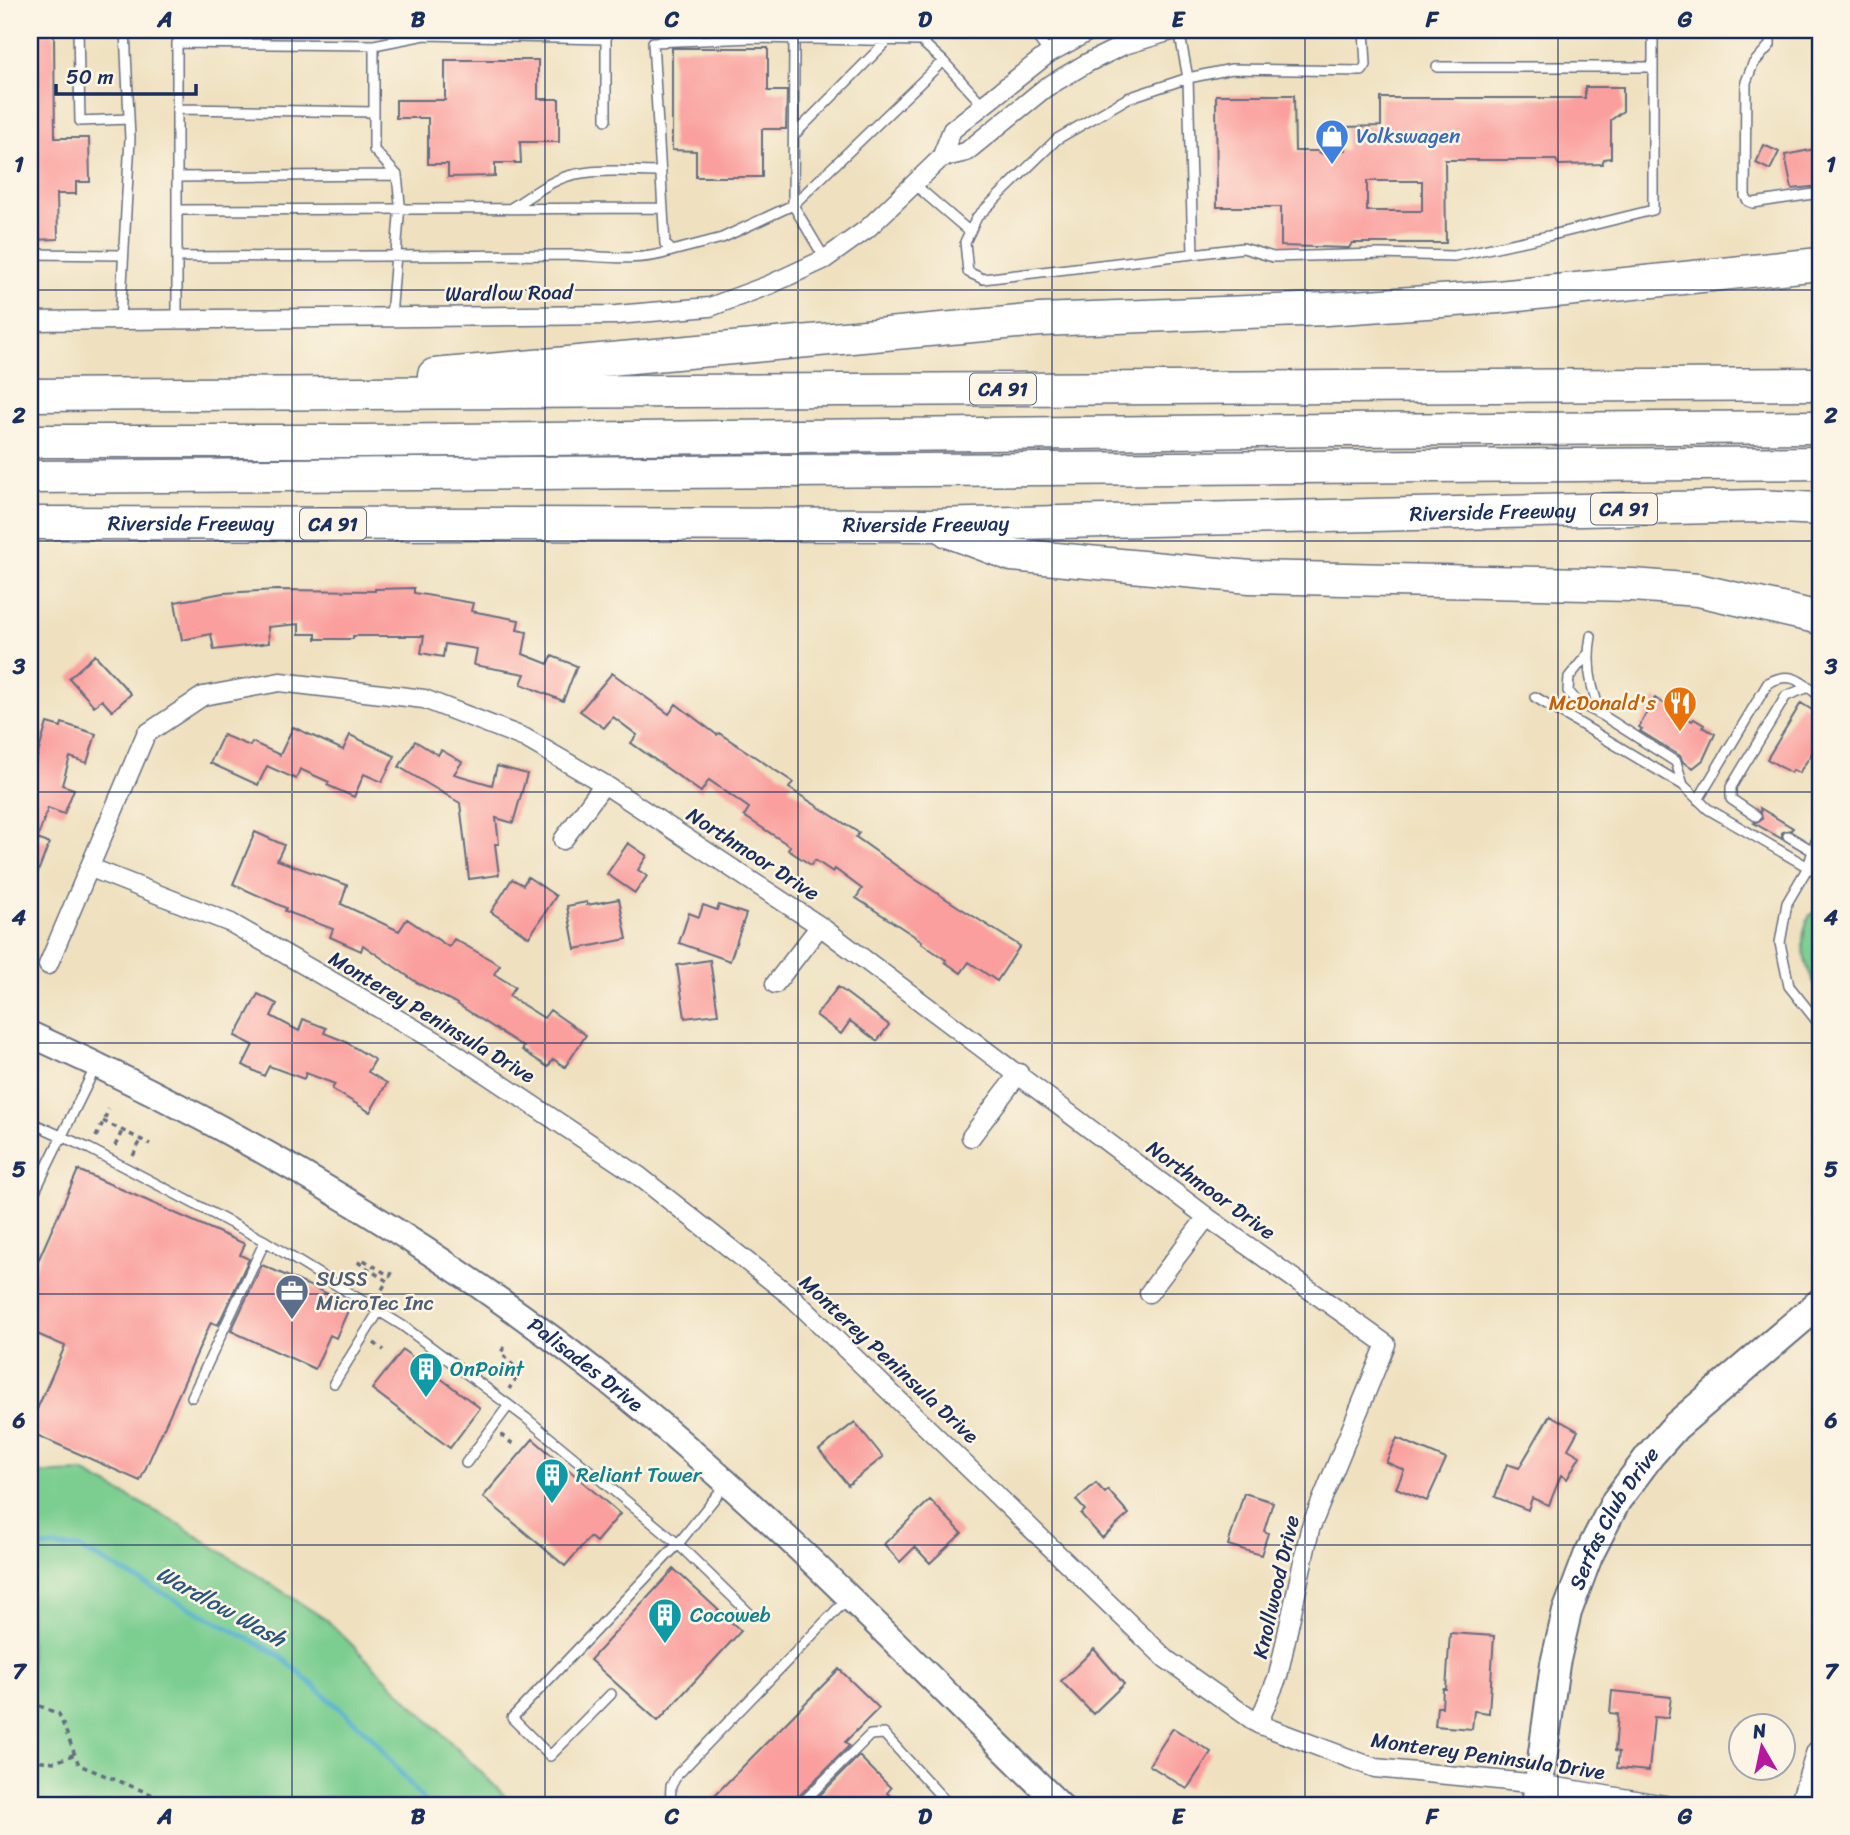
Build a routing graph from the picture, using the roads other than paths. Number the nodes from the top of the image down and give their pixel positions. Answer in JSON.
{"nodes":[{"id":1,"x":78,"y":30,"type":"edge"},
{"id":2,"x":125,"y":30,"type":"edge"},
{"id":3,"x":1032,"y":30,"type":"edge"},
{"id":4,"x":1177,"y":30,"type":"edge"},
{"id":5,"x":1364,"y":30,"type":"edge"},
{"id":6,"x":1653,"y":30,"type":"edge"},
{"id":7,"x":1770,"y":30,"type":"edge"},
{"id":8,"x":1083,"y":33,"type":"edge"},
{"id":9,"x":794,"y":39,"type":"junction"},
{"id":10,"x":888,"y":40,"type":"junction"},
{"id":11,"x":374,"y":45,"type":"junction"},
{"id":12,"x":1049,"y":53,"type":"junction"},
{"id":13,"x":943,"y":61,"type":"junction"},
{"id":14,"x":1087,"y":63,"type":"junction"},
{"id":15,"x":1653,"y":66,"type":"junction"},
{"id":16,"x":1437,"y":67,"type":"dead end"},
{"id":17,"x":1188,"y":78,"type":"junction"},
{"id":18,"x":982,"y":104,"type":"junction"},
{"id":19,"x":177,"y":109,"type":"junction"},
{"id":20,"x":374,"y":112,"type":"junction"},
{"id":21,"x":129,"y":119,"type":"junction"},
{"id":22,"x":606,"y":120,"type":"dead end"},
{"id":23,"x":794,"y":135,"type":"junction"},
{"id":24,"x":941,"y":158,"type":"junction"},
{"id":25,"x":661,"y":172,"type":"junction"},
{"id":26,"x":397,"y":175,"type":"junction"},
{"id":27,"x":177,"y":177,"type":"junction"},
{"id":28,"x":914,"y":184,"type":"junction"},
{"id":29,"x":1820,"y":193,"type":"edge"},
{"id":30,"x":793,"y":205,"type":"junction"},
{"id":31,"x":663,"y":208,"type":"junction"},
{"id":32,"x":400,"y":209,"type":"junction"},
{"id":33,"x":509,"y":209,"type":"junction"},
{"id":34,"x":177,"y":210,"type":"junction"},
{"id":35,"x":970,"y":232,"type":"junction"},
{"id":36,"x":672,"y":251,"type":"junction"},
{"id":37,"x":30,"y":254,"type":"edge"},
{"id":38,"x":1193,"y":254,"type":"junction"},
{"id":39,"x":122,"y":255,"type":"junction"},
{"id":40,"x":177,"y":257,"type":"junction"},
{"id":41,"x":396,"y":257,"type":"junction"},
{"id":42,"x":825,"y":259,"type":"junction"},
{"id":43,"x":1820,"y":264,"type":"edge"},
{"id":44,"x":391,"y":317,"type":"junction"},
{"id":45,"x":177,"y":319,"type":"junction"},
{"id":46,"x":120,"y":320,"type":"junction"},
{"id":47,"x":30,"y":321,"type":"edge"},
{"id":48,"x":1820,"y":384,"type":"edge"},
{"id":49,"x":30,"y":395,"type":"edge"},
{"id":50,"x":187,"y":396,"type":"junction"},
{"id":51,"x":1820,"y":427,"type":"edge"},
{"id":52,"x":30,"y":441,"type":"edge"},
{"id":53,"x":1820,"y":463,"type":"edge"},
{"id":54,"x":30,"y":477,"type":"edge"},
{"id":55,"x":1758,"y":506,"type":"junction"},
{"id":56,"x":1820,"y":509,"type":"edge"},
{"id":57,"x":30,"y":523,"type":"edge"},
{"id":58,"x":931,"y":525,"type":"junction"},
{"id":59,"x":1820,"y":528,"type":"edge"},
{"id":60,"x":1820,"y":618,"type":"edge"},
{"id":61,"x":1591,"y":636,"type":"dead end"},
{"id":62,"x":1587,"y":656,"type":"junction"},
{"id":63,"x":1808,"y":687,"type":"junction"},
{"id":64,"x":1535,"y":696,"type":"dead end"},
{"id":65,"x":1820,"y":696,"type":"edge"},
{"id":66,"x":1602,"y":715,"type":"junction"},
{"id":67,"x":604,"y":784,"type":"junction"},
{"id":68,"x":1683,"y":785,"type":"junction"},
{"id":69,"x":1698,"y":800,"type":"junction"},
{"id":70,"x":1756,"y":816,"type":"dead end"},
{"id":71,"x":1820,"y":828,"type":"edge"},
{"id":72,"x":1788,"y":835,"type":"dead end"},
{"id":73,"x":563,"y":840,"type":"dead end"},
{"id":74,"x":1813,"y":851,"type":"junction"},
{"id":75,"x":1808,"y":867,"type":"junction"},
{"id":76,"x":91,"y":868,"type":"junction"},
{"id":77,"x":1820,"y":874,"type":"edge"},
{"id":78,"x":820,"y":926,"type":"junction"},
{"id":79,"x":48,"y":965,"type":"dead end"},
{"id":80,"x":775,"y":984,"type":"dead end"},
{"id":81,"x":1820,"y":1025,"type":"edge"},
{"id":82,"x":30,"y":1034,"type":"edge"},
{"id":83,"x":97,"y":1065,"type":"junction"},
{"id":84,"x":1019,"y":1073,"type":"junction"},
{"id":85,"x":30,"y":1122,"type":"edge"},
{"id":86,"x":61,"y":1135,"type":"junction"},
{"id":87,"x":971,"y":1137,"type":"dead end"},
{"id":88,"x":34,"y":1181,"type":"edge"},
{"id":89,"x":30,"y":1202,"type":"edge"},
{"id":90,"x":1207,"y":1217,"type":"junction"},
{"id":91,"x":265,"y":1241,"type":"junction"},
{"id":92,"x":1149,"y":1293,"type":"dead end"},
{"id":93,"x":1820,"y":1303,"type":"edge"},
{"id":94,"x":379,"y":1311,"type":"junction"},
{"id":95,"x":1386,"y":1344,"type":"joint"},
{"id":96,"x":334,"y":1382,"type":"dead end"},
{"id":97,"x":192,"y":1397,"type":"dead end"},
{"id":98,"x":509,"y":1405,"type":"junction"},
{"id":99,"x":466,"y":1463,"type":"dead end"},
{"id":100,"x":727,"y":1483,"type":"junction"},
{"id":101,"x":678,"y":1544,"type":"junction"},
{"id":102,"x":848,"y":1598,"type":"junction"},
{"id":103,"x":750,"y":1614,"type":"dead end"},
{"id":104,"x":611,"y":1694,"type":"dead end"},
{"id":105,"x":1258,"y":1724,"type":"junction"},
{"id":106,"x":1816,"y":1751,"type":"dead end"},
{"id":107,"x":1538,"y":1794,"type":"edge"},
{"id":108,"x":670,"y":1805,"type":"edge"},
{"id":109,"x":800,"y":1805,"type":"edge"},
{"id":110,"x":949,"y":1805,"type":"edge"},
{"id":111,"x":1060,"y":1805,"type":"edge"},
{"id":112,"x":1665,"y":1805,"type":"edge"},
{"id":113,"x":1799,"y":1805,"type":"edge"}],
"edges":[{"from":1,"to":21,"type":"lane"},
{"from":2,"to":21,"type":"lane"},
{"from":3,"to":12,"type":"lane"},
{"from":4,"to":14,"type":"street","name":"Wardlow Road"},
{"from":4,"to":17,"type":"lane"},
{"from":5,"to":17,"type":"lane"},
{"from":6,"to":15,"type":"lane"},
{"from":7,"to":29,"type":"lane"},
{"from":8,"to":12,"type":"street","name":"Wardlow Road"},
{"from":8,"to":14,"type":"street"},
{"from":9,"to":10,"type":"lane"},
{"from":9,"to":23,"type":"lane"},
{"from":9,"to":25,"type":"lane"},
{"from":10,"to":13,"type":"lane"},
{"from":10,"to":23,"type":"lane"},
{"from":11,"to":19,"type":"lane"},
{"from":11,"to":20,"type":"lane"},
{"from":11,"to":22,"type":"lane"},
{"from":12,"to":18,"type":"street","name":"Wardlow Road"},
{"from":13,"to":18,"type":"lane"},
{"from":13,"to":30,"type":"lane"},
{"from":14,"to":24,"type":"street","name":"Wardlow Road"},
{"from":15,"to":16,"type":"lane"},
{"from":15,"to":38,"type":"lane"},
{"from":17,"to":35,"type":"lane"},
{"from":17,"to":38,"type":"lane"},
{"from":18,"to":24,"type":"street","name":"Wardlow Road"},
{"from":19,"to":20,"type":"lane"},
{"from":19,"to":27,"type":"lane"},
{"from":20,"to":26,"type":"lane"},
{"from":21,"to":39,"type":"lane"},
{"from":23,"to":30,"type":"lane"},
{"from":24,"to":28,"type":"street","name":"Wardlow Road"},
{"from":25,"to":31,"type":"lane"},
{"from":25,"to":33,"type":"lane"},
{"from":26,"to":27,"type":"lane"},
{"from":26,"to":32,"type":"lane"},
{"from":27,"to":34,"type":"lane"},
{"from":28,"to":35,"type":"lane"},
{"from":28,"to":42,"type":"street","name":"Wardlow Road"},
{"from":30,"to":36,"type":"lane"},
{"from":30,"to":42,"type":"lane"},
{"from":31,"to":33,"type":"lane"},
{"from":31,"to":36,"type":"lane"},
{"from":32,"to":33,"type":"lane"},
{"from":32,"to":34,"type":"lane"},
{"from":32,"to":41,"type":"lane"},
{"from":34,"to":40,"type":"lane"},
{"from":35,"to":38,"type":"lane"},
{"from":36,"to":41,"type":"lane"},
{"from":37,"to":39,"type":"lane"},
{"from":39,"to":46,"type":"lane"},
{"from":40,"to":41,"type":"lane"},
{"from":40,"to":45,"type":"lane"},
{"from":41,"to":44,"type":"lane"},
{"from":42,"to":44,"type":"street","name":"Wardlow Road"},
{"from":43,"to":50,"type":"highway"},
{"from":44,"to":45,"type":"street","name":"Wardlow Road"},
{"from":45,"to":46,"type":"street","name":"Wardlow Road"},
{"from":46,"to":47,"type":"street","name":"Wardlow Road"},
{"from":48,"to":50,"type":"highway","number":"CA 91"},
{"from":49,"to":50,"type":"highway","number":"CA 91"},
{"from":51,"to":52,"type":"highway"},
{"from":53,"to":54,"type":"highway"},
{"from":55,"to":56,"type":"highway","name":"Riverside Freeway","number":"CA 91"},
{"from":55,"to":58,"type":"highway","name":"Riverside Freeway","number":"CA 91"},
{"from":55,"to":59,"type":"highway"},
{"from":57,"to":58,"type":"highway","name":"Riverside Freeway","number":"CA 91"},
{"from":58,"to":60,"type":"highway"},
{"from":61,"to":62,"type":"lane"},
{"from":62,"to":66,"type":"lane"},
{"from":62,"to":66,"type":"lane"},
{"from":63,"to":65,"type":"lane"},
{"from":63,"to":69,"type":"lane"},
{"from":63,"to":70,"type":"lane"},
{"from":64,"to":68,"type":"lane"},
{"from":66,"to":68,"type":"lane"},
{"from":67,"to":73,"type":"street"},
{"from":67,"to":76,"type":"street","name":"Northmoor Drive"},
{"from":67,"to":78,"type":"street","name":"Northmoor Drive"},
{"from":68,"to":69,"type":"lane"},
{"from":69,"to":75,"type":"lane"},
{"from":71,"to":74,"type":"lane"},
{"from":72,"to":74,"type":"lane"},
{"from":74,"to":75,"type":"lane"},
{"from":75,"to":77,"type":"lane"},
{"from":75,"to":81,"type":"lane"},
{"from":76,"to":79,"type":"street","name":"Northmoor Drive"},
{"from":76,"to":105,"type":"street","name":"Monterey Peninsula Drive"},
{"from":78,"to":80,"type":"street"},
{"from":78,"to":84,"type":"street","name":"Northmoor Drive"},
{"from":82,"to":83,"type":"street","name":"Palisades Drive"},
{"from":83,"to":86,"type":"lane"},
{"from":83,"to":100,"type":"street","name":"Palisades Drive"},
{"from":84,"to":87,"type":"street"},
{"from":84,"to":90,"type":"street","name":"Northmoor Drive"},
{"from":85,"to":86,"type":"lane"},
{"from":86,"to":88,"type":"lane"},
{"from":86,"to":91,"type":"lane"},
{"from":88,"to":89,"type":"lane"},
{"from":90,"to":92,"type":"street"},
{"from":90,"to":95,"type":"street","name":"Northmoor Drive"},
{"from":91,"to":94,"type":"lane"},
{"from":91,"to":97,"type":"lane"},
{"from":93,"to":107,"type":"main road","name":"Serfas Club Drive"},
{"from":94,"to":96,"type":"lane"},
{"from":94,"to":98,"type":"lane"},
{"from":95,"to":105,"type":"street","name":"Knollwood Drive"},
{"from":98,"to":99,"type":"lane"},
{"from":98,"to":101,"type":"lane"},
{"from":100,"to":101,"type":"lane"},
{"from":100,"to":102,"type":"street","name":"Palisades Drive"},
{"from":101,"to":103,"type":"lane"},
{"from":101,"to":104,"type":"lane"},
{"from":102,"to":108,"type":"lane"},
{"from":102,"to":111,"type":"street","name":"Palisades Drive"},
{"from":105,"to":107,"type":"street","name":"Monterey Peninsula Drive"},
{"from":106,"to":113,"type":"street"},
{"from":107,"to":112,"type":"street","name":"Monterey Peninsula Drive"},
{"from":109,"to":110,"type":"lane"}]}
